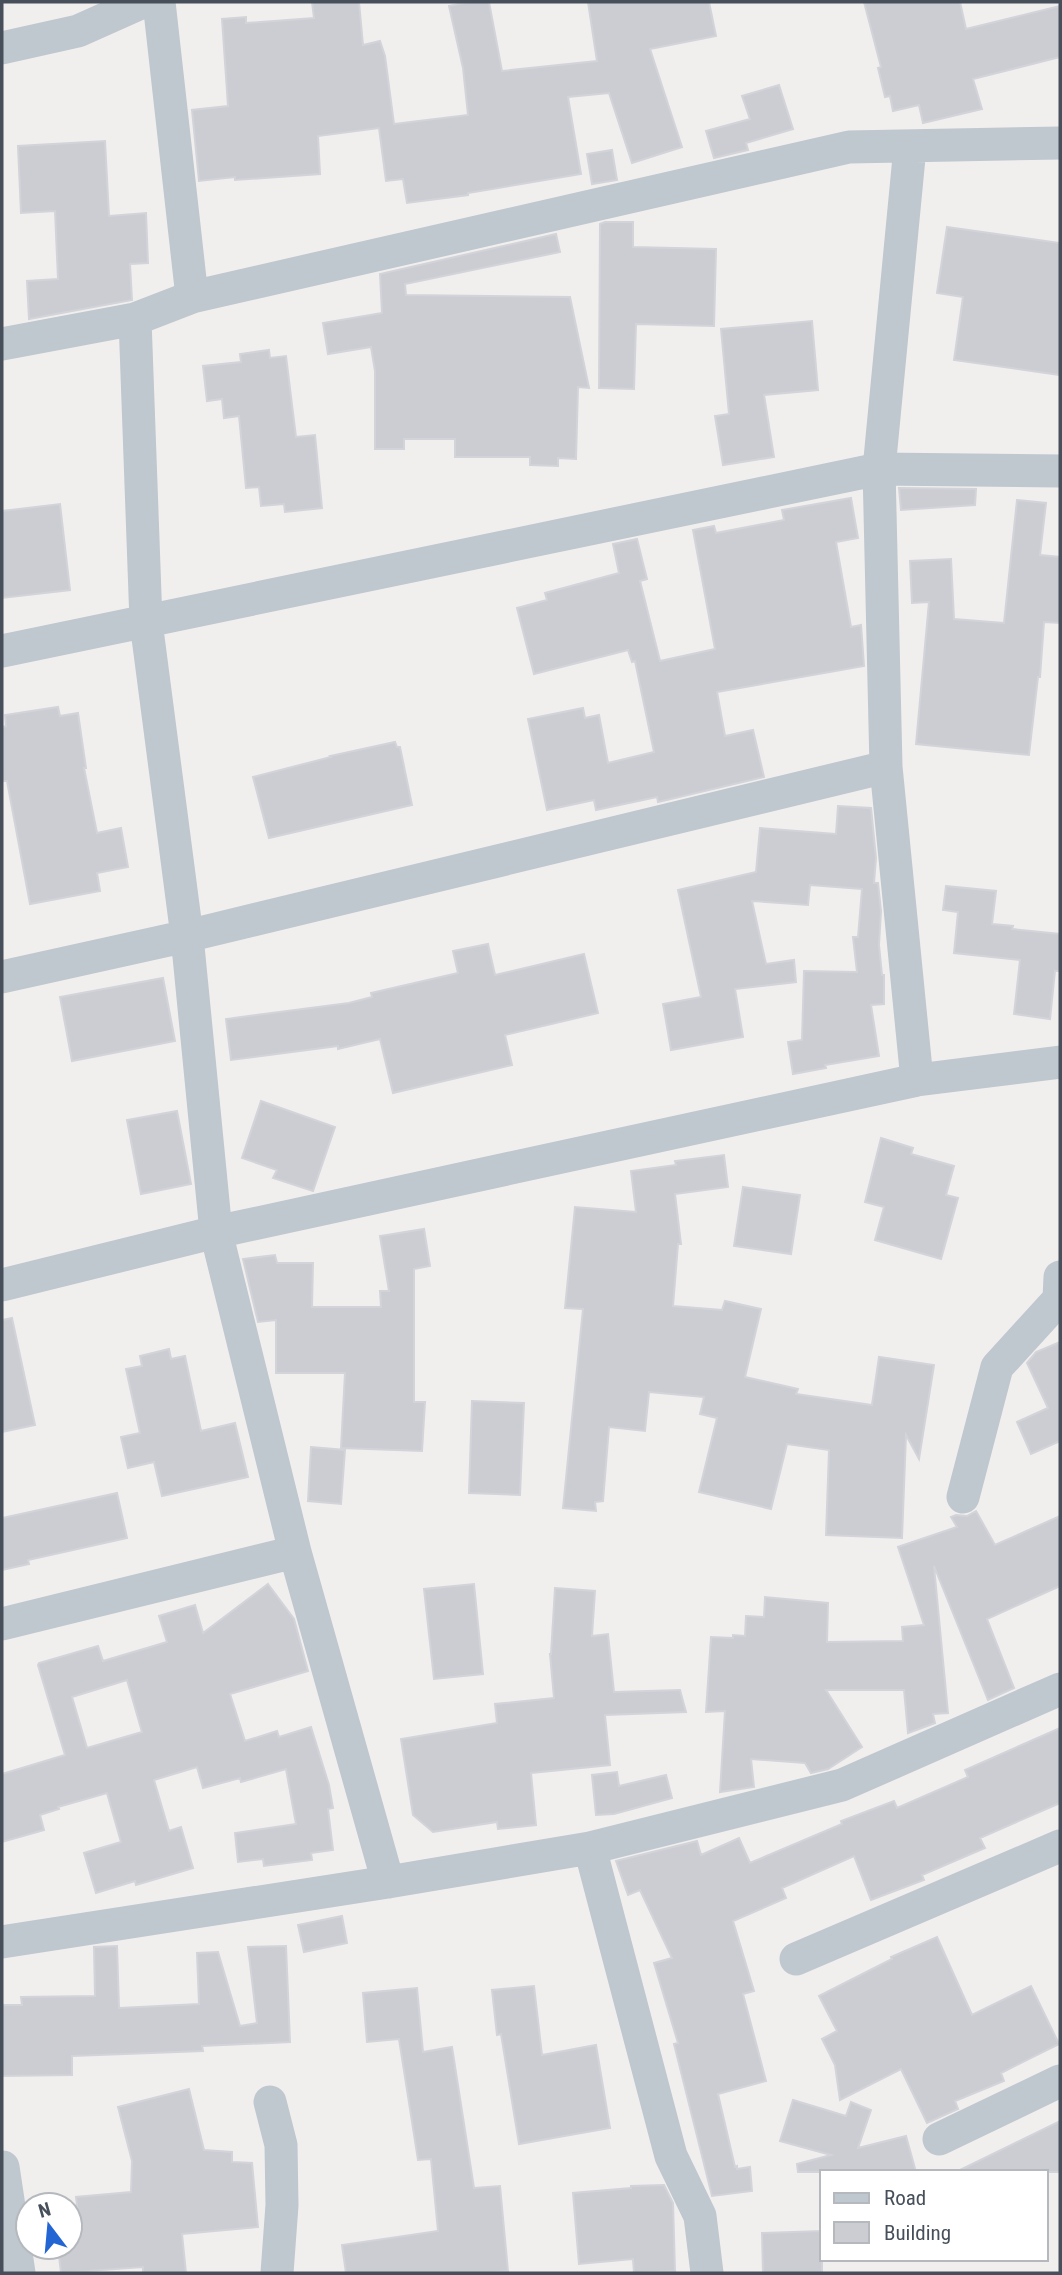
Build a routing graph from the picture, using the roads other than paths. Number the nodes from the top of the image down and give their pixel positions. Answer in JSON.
{"nodes":[{"id":1,"x":143,"y":2,"type":"edge"},
{"id":2,"x":159,"y":2,"type":"edge"},
{"id":3,"x":2,"y":48,"type":"edge"},
{"id":4,"x":1060,"y":142,"type":"edge"},
{"id":5,"x":910,"y":147,"type":"junction"},
{"id":6,"x":192,"y":297,"type":"junction"},
{"id":7,"x":135,"y":319,"type":"junction"},
{"id":8,"x":2,"y":344,"type":"edge"},
{"id":9,"x":879,"y":469,"type":"junction"},
{"id":10,"x":1060,"y":471,"type":"edge"},
{"id":11,"x":146,"y":622,"type":"junction"},
{"id":12,"x":2,"y":651,"type":"edge"},
{"id":13,"x":887,"y":767,"type":"junction"},
{"id":14,"x":187,"y":936,"type":"junction"},
{"id":15,"x":2,"y":976,"type":"edge"},
{"id":16,"x":1060,"y":1062,"type":"edge"},
{"id":17,"x":917,"y":1080,"type":"junction"},
{"id":18,"x":216,"y":1232,"type":"junction"},
{"id":19,"x":1060,"y":1277,"type":"edge"},
{"id":20,"x":2,"y":1285,"type":"edge"},
{"id":21,"x":963,"y":1497,"type":"dead end"},
{"id":22,"x":295,"y":1552,"type":"junction"},
{"id":23,"x":2,"y":1624,"type":"edge"},
{"id":24,"x":1060,"y":1689,"type":"edge"},
{"id":25,"x":590,"y":1848,"type":"junction"},
{"id":26,"x":1058,"y":1855,"type":"edge"},
{"id":27,"x":388,"y":1882,"type":"junction"},
{"id":28,"x":2,"y":1942,"type":"edge"},
{"id":29,"x":796,"y":1959,"type":"dead end"},
{"id":30,"x":1060,"y":2081,"type":"edge"},
{"id":31,"x":270,"y":2102,"type":"dead end"},
{"id":32,"x":939,"y":2139,"type":"dead end"},
{"id":33,"x":3,"y":2167,"type":"edge"},
{"id":34,"x":19,"y":2273,"type":"edge"},
{"id":35,"x":277,"y":2273,"type":"edge"},
{"id":36,"x":707,"y":2273,"type":"edge"}],
"edges":[{"from":1,"to":3,"type":"street"},
{"from":2,"to":6,"type":"street"},
{"from":4,"to":5,"type":"street"},
{"from":5,"to":6,"type":"street"},
{"from":5,"to":9,"type":"street"},
{"from":6,"to":7,"type":"street"},
{"from":7,"to":8,"type":"street"},
{"from":7,"to":11,"type":"street"},
{"from":9,"to":10,"type":"street"},
{"from":9,"to":11,"type":"street"},
{"from":9,"to":13,"type":"street"},
{"from":11,"to":12,"type":"street"},
{"from":11,"to":14,"type":"street"},
{"from":13,"to":14,"type":"street"},
{"from":13,"to":17,"type":"street"},
{"from":14,"to":15,"type":"street"},
{"from":14,"to":18,"type":"street"},
{"from":16,"to":17,"type":"street"},
{"from":17,"to":18,"type":"street"},
{"from":18,"to":20,"type":"street"},
{"from":18,"to":22,"type":"street"},
{"from":19,"to":21,"type":"street"},
{"from":22,"to":23,"type":"street"},
{"from":22,"to":27,"type":"street"},
{"from":24,"to":25,"type":"street"},
{"from":25,"to":27,"type":"street"},
{"from":25,"to":36,"type":"street"},
{"from":26,"to":29,"type":"street"},
{"from":27,"to":28,"type":"street"},
{"from":30,"to":32,"type":"street"},
{"from":31,"to":35,"type":"street"},
{"from":33,"to":34,"type":"street"}]}
